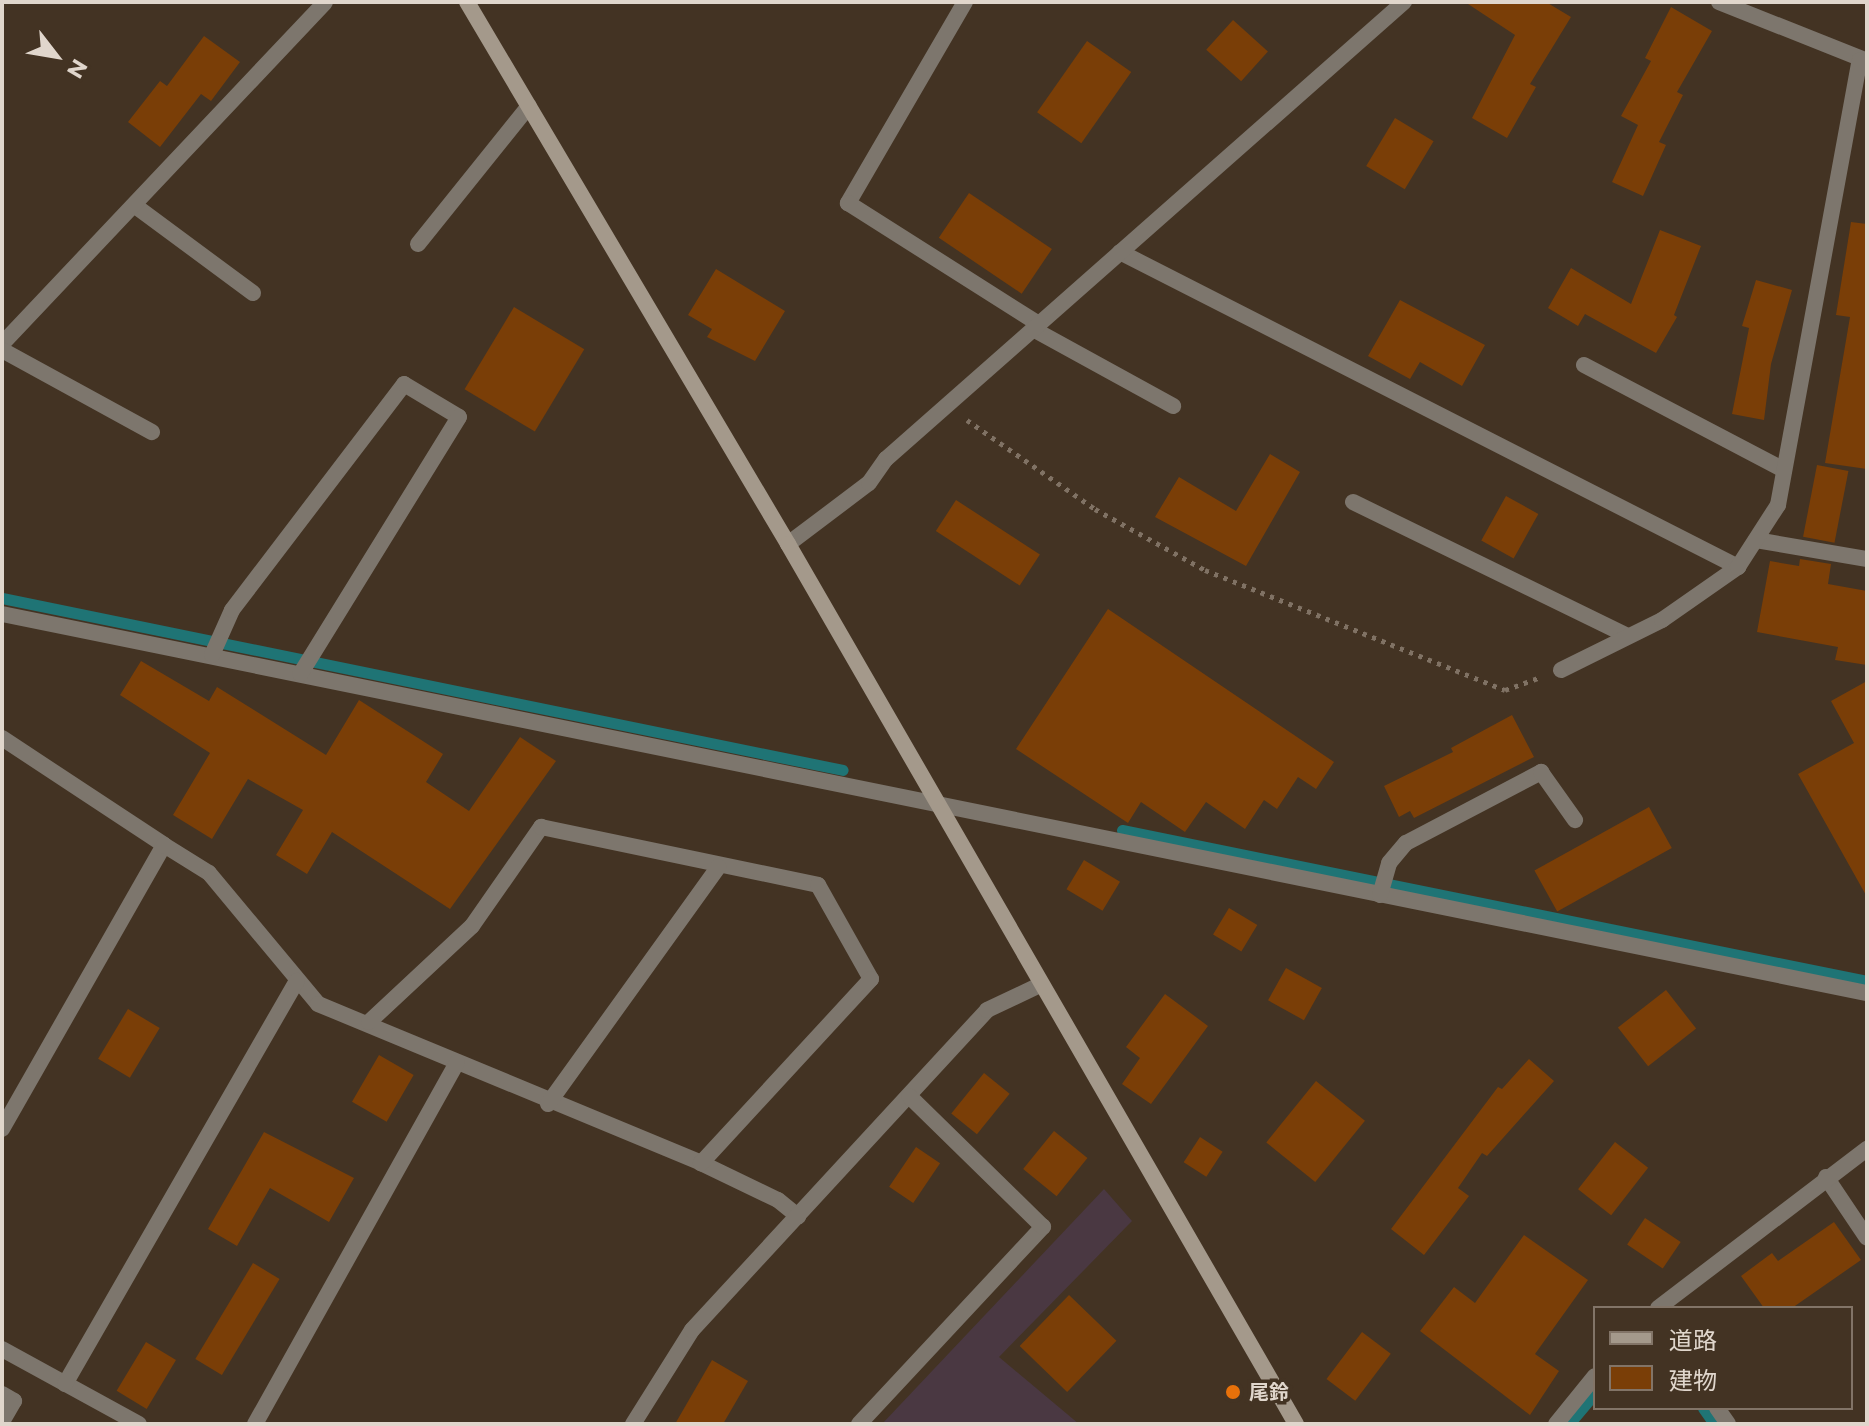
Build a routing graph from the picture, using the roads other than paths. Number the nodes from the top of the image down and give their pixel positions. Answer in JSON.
{"nodes":[{"id":1,"x":325,"y":2,"type":"edge"},
{"id":2,"x":467,"y":2,"type":"edge"},
{"id":3,"x":965,"y":2,"type":"edge"},
{"id":4,"x":1404,"y":2,"type":"edge"},
{"id":5,"x":1719,"y":2,"type":"edge"},
{"id":6,"x":1864,"y":60,"type":"edge"},
{"id":7,"x":529,"y":106,"type":"junction"},
{"id":8,"x":134,"y":205,"type":"junction"},
{"id":9,"x":418,"y":244,"type":"dead end"},
{"id":10,"x":1120,"y":252,"type":"junction"},
{"id":11,"x":253,"y":293,"type":"dead end"},
{"id":12,"x":1036,"y":327,"type":"junction"},
{"id":13,"x":2,"y":347,"type":"edge"},
{"id":14,"x":1584,"y":365,"type":"dead end"},
{"id":15,"x":1173,"y":406,"type":"dead end"},
{"id":16,"x":152,"y":432,"type":"dead end"},
{"id":17,"x":1784,"y":470,"type":"junction"},
{"id":18,"x":1353,"y":502,"type":"dead end"},
{"id":19,"x":1756,"y":540,"type":"junction"},
{"id":20,"x":788,"y":544,"type":"junction"},
{"id":21,"x":1867,"y":559,"type":"edge"},
{"id":22,"x":1738,"y":567,"type":"junction"},
{"id":23,"x":2,"y":614,"type":"edge"},
{"id":24,"x":1628,"y":636,"type":"junction"},
{"id":25,"x":215,"y":646,"type":"junction"},
{"id":26,"x":306,"y":666,"type":"junction"},
{"id":27,"x":1561,"y":670,"type":"road end"},
{"id":28,"x":2,"y":738,"type":"edge"},
{"id":29,"x":933,"y":802,"type":"junction"},
{"id":30,"x":1575,"y":820,"type":"dead end"},
{"id":31,"x":164,"y":845,"type":"junction"},
{"id":32,"x":718,"y":867,"type":"junction"},
{"id":33,"x":1382,"y":886,"type":"junction"},
{"id":34,"x":297,"y":981,"type":"junction"},
{"id":35,"x":1040,"y":985,"type":"junction"},
{"id":36,"x":1867,"y":993,"type":"edge"},
{"id":37,"x":369,"y":1022,"type":"junction"},
{"id":38,"x":457,"y":1063,"type":"junction"},
{"id":39,"x":909,"y":1096,"type":"junction"},
{"id":40,"x":548,"y":1104,"type":"junction"},
{"id":41,"x":2,"y":1129,"type":"edge"},
{"id":42,"x":1867,"y":1149,"type":"edge"},
{"id":43,"x":701,"y":1163,"type":"junction"},
{"id":44,"x":1826,"y":1177,"type":"junction"},
{"id":45,"x":798,"y":1216,"type":"junction"},
{"id":46,"x":1867,"y":1238,"type":"edge"},
{"id":47,"x":1661,"y":1306,"type":"edge"},
{"id":48,"x":2,"y":1349,"type":"edge"},
{"id":49,"x":1593,"y":1378,"type":"edge"},
{"id":50,"x":65,"y":1384,"type":"junction"},
{"id":51,"x":2,"y":1394,"type":"edge"},
{"id":52,"x":2,"y":1422,"type":"edge"},
{"id":53,"x":139,"y":1424,"type":"edge"},
{"id":54,"x":255,"y":1424,"type":"edge"},
{"id":55,"x":633,"y":1424,"type":"edge"},
{"id":56,"x":859,"y":1424,"type":"edge"},
{"id":57,"x":1296,"y":1424,"type":"edge"},
{"id":58,"x":1556,"y":1424,"type":"edge"}],
"edges":[{"from":1,"to":8,"type":"street"},
{"from":2,"to":7,"type":"street"},
{"from":3,"to":12,"type":"street"},
{"from":4,"to":10,"type":"street"},
{"from":5,"to":6,"type":"street"},
{"from":6,"to":17,"type":"street"},
{"from":7,"to":9,"type":"street"},
{"from":7,"to":20,"type":"street"},
{"from":8,"to":11,"type":"street"},
{"from":8,"to":13,"type":"street"},
{"from":10,"to":12,"type":"street"},
{"from":10,"to":22,"type":"street"},
{"from":12,"to":15,"type":"street"},
{"from":12,"to":20,"type":"street"},
{"from":13,"to":16,"type":"street"},
{"from":14,"to":17,"type":"street"},
{"from":17,"to":19,"type":"street"},
{"from":18,"to":24,"type":"street"},
{"from":19,"to":21,"type":"street"},
{"from":19,"to":22,"type":"street"},
{"from":20,"to":29,"type":"street"},
{"from":22,"to":24,"type":"street"},
{"from":23,"to":25,"type":"street"},
{"from":24,"to":27,"type":"street"},
{"from":25,"to":26,"type":"street"},
{"from":25,"to":26,"type":"street"},
{"from":26,"to":29,"type":"street"},
{"from":28,"to":31,"type":"street"},
{"from":29,"to":33,"type":"street"},
{"from":29,"to":35,"type":"street"},
{"from":30,"to":33,"type":"street"},
{"from":31,"to":34,"type":"street"},
{"from":31,"to":41,"type":"street"},
{"from":32,"to":37,"type":"street"},
{"from":32,"to":40,"type":"street"},
{"from":32,"to":43,"type":"street"},
{"from":33,"to":36,"type":"street"},
{"from":34,"to":37,"type":"street"},
{"from":34,"to":50,"type":"street"},
{"from":35,"to":39,"type":"street"},
{"from":35,"to":57,"type":"street"},
{"from":37,"to":38,"type":"street"},
{"from":38,"to":40,"type":"street"},
{"from":38,"to":54,"type":"street"},
{"from":39,"to":45,"type":"street"},
{"from":39,"to":56,"type":"street"},
{"from":40,"to":43,"type":"street"},
{"from":42,"to":44,"type":"street"},
{"from":43,"to":45,"type":"street"},
{"from":44,"to":46,"type":"street"},
{"from":44,"to":47,"type":"street"},
{"from":45,"to":55,"type":"street"},
{"from":48,"to":50,"type":"street"},
{"from":49,"to":58,"type":"street"},
{"from":50,"to":53,"type":"street"},
{"from":51,"to":52,"type":"street"}]}
